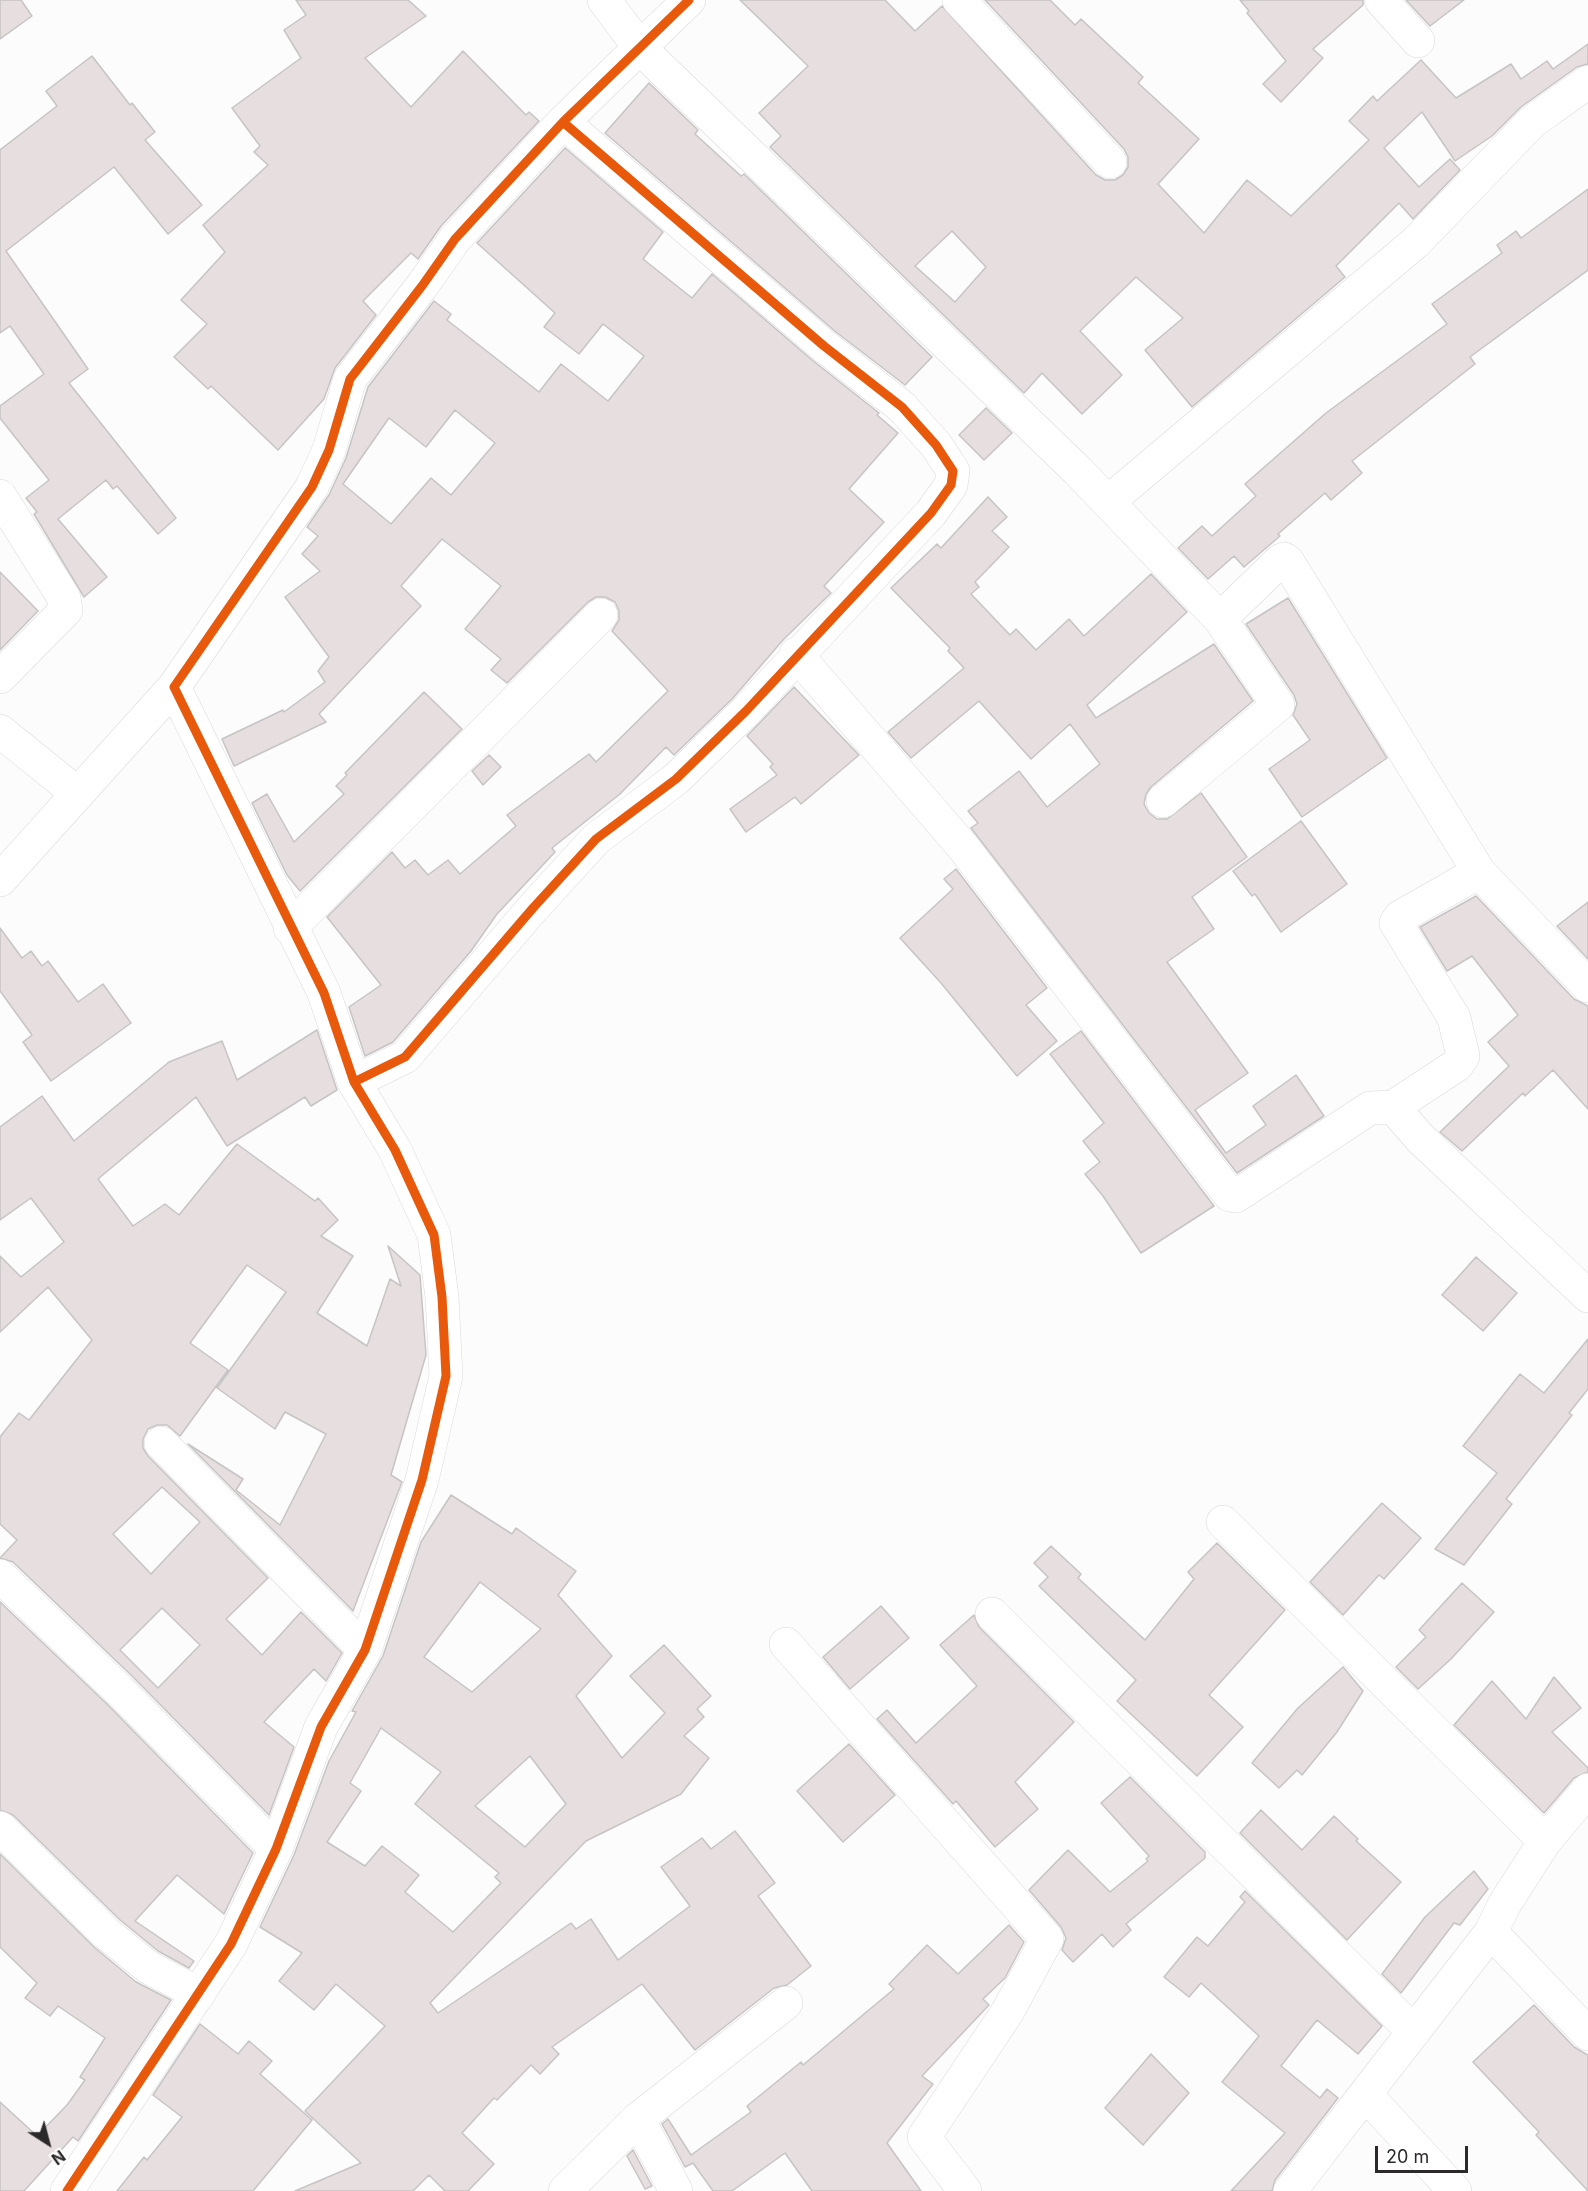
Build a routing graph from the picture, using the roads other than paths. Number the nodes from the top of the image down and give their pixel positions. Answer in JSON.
{"nodes":[{"id":1,"x":604,"y":0,"type":"edge"},
{"id":2,"x":689,"y":0,"type":"edge"},
{"id":3,"x":959,"y":0,"type":"edge"},
{"id":4,"x":1381,"y":0,"type":"edge"},
{"id":5,"x":1418,"y":41,"type":"dead end"},
{"id":6,"x":640,"y":48,"type":"junction"},
{"id":7,"x":1588,"y":82,"type":"edge"},
{"id":8,"x":563,"y":122,"type":"junction"},
{"id":9,"x":1110,"y":162,"type":"dead end"},
{"id":10,"x":0,"y":496,"type":"edge"},
{"id":11,"x":1108,"y":502,"type":"junction"},
{"id":12,"x":601,"y":615,"type":"dead end"},
{"id":13,"x":1220,"y":619,"type":"junction"},
{"id":14,"x":796,"y":654,"type":"junction"},
{"id":15,"x":0,"y":678,"type":"edge"},
{"id":16,"x":174,"y":687,"type":"junction"},
{"id":17,"x":0,"y":731,"type":"edge"},
{"id":18,"x":78,"y":794,"type":"junction"},
{"id":19,"x":1163,"y":801,"type":"dead end"},
{"id":20,"x":1479,"y":872,"type":"junction"},
{"id":21,"x":0,"y":880,"type":"edge"},
{"id":22,"x":290,"y":928,"type":"junction"},
{"id":23,"x":1588,"y":986,"type":"edge"},
{"id":24,"x":354,"y":1082,"type":"junction"},
{"id":25,"x":1393,"y":1107,"type":"junction"},
{"id":26,"x":1588,"y":1296,"type":"edge"},
{"id":27,"x":161,"y":1443,"type":"dead end"},
{"id":28,"x":1223,"y":1522,"type":"dead end"},
{"id":29,"x":0,"y":1576,"type":"edge"},
{"id":30,"x":992,"y":1614,"type":"dead end"},
{"id":31,"x":786,"y":1644,"type":"dead end"},
{"id":32,"x":365,"y":1650,"type":"junction"},
{"id":33,"x":1588,"y":1790,"type":"edge"},
{"id":34,"x":0,"y":1828,"type":"edge"},
{"id":35,"x":1545,"y":1841,"type":"junction"},
{"id":36,"x":276,"y":1850,"type":"junction"},
{"id":37,"x":1491,"y":1932,"type":"junction"},
{"id":38,"x":200,"y":1994,"type":"junction"},
{"id":39,"x":786,"y":2003,"type":"dead end"},
{"id":40,"x":1414,"y":2032,"type":"junction"},
{"id":41,"x":1588,"y":2034,"type":"edge"},
{"id":42,"x":1366,"y":2095,"type":"junction"},
{"id":43,"x":638,"y":2119,"type":"junction"},
{"id":44,"x":67,"y":2191,"type":"edge"},
{"id":45,"x":565,"y":2191,"type":"edge"},
{"id":46,"x":676,"y":2191,"type":"edge"},
{"id":47,"x":965,"y":2191,"type":"edge"},
{"id":48,"x":1290,"y":2191,"type":"edge"},
{"id":49,"x":1455,"y":2191,"type":"edge"}],
"edges":[{"from":1,"to":6,"type":"street"},
{"from":2,"to":6,"type":"street"},
{"from":3,"to":9,"type":"street"},
{"from":4,"to":5,"type":"street"},
{"from":6,"to":8,"type":"street"},
{"from":6,"to":11,"type":"street"},
{"from":7,"to":11,"type":"street"},
{"from":8,"to":14,"type":"street"},
{"from":8,"to":16,"type":"street"},
{"from":10,"to":15,"type":"street"},
{"from":11,"to":13,"type":"street"},
{"from":12,"to":22,"type":"street"},
{"from":13,"to":19,"type":"street"},
{"from":13,"to":20,"type":"street"},
{"from":14,"to":24,"type":"street"},
{"from":14,"to":25,"type":"street"},
{"from":16,"to":18,"type":"street"},
{"from":16,"to":22,"type":"street"},
{"from":17,"to":18,"type":"street"},
{"from":18,"to":21,"type":"street"},
{"from":20,"to":23,"type":"street"},
{"from":20,"to":25,"type":"street"},
{"from":22,"to":24,"type":"street"},
{"from":24,"to":32,"type":"street"},
{"from":25,"to":26,"type":"street"},
{"from":27,"to":32,"type":"street"},
{"from":28,"to":35,"type":"street"},
{"from":29,"to":36,"type":"street"},
{"from":30,"to":40,"type":"street"},
{"from":31,"to":47,"type":"street"},
{"from":32,"to":36,"type":"street"},
{"from":33,"to":35,"type":"street"},
{"from":34,"to":38,"type":"street"},
{"from":35,"to":37,"type":"street"},
{"from":36,"to":38,"type":"street"},
{"from":37,"to":40,"type":"street"},
{"from":37,"to":41,"type":"street"},
{"from":38,"to":44,"type":"street"},
{"from":39,"to":43,"type":"street"},
{"from":40,"to":42,"type":"street"},
{"from":42,"to":48,"type":"street"},
{"from":42,"to":49,"type":"street"},
{"from":43,"to":45,"type":"street"},
{"from":43,"to":46,"type":"street"}]}
